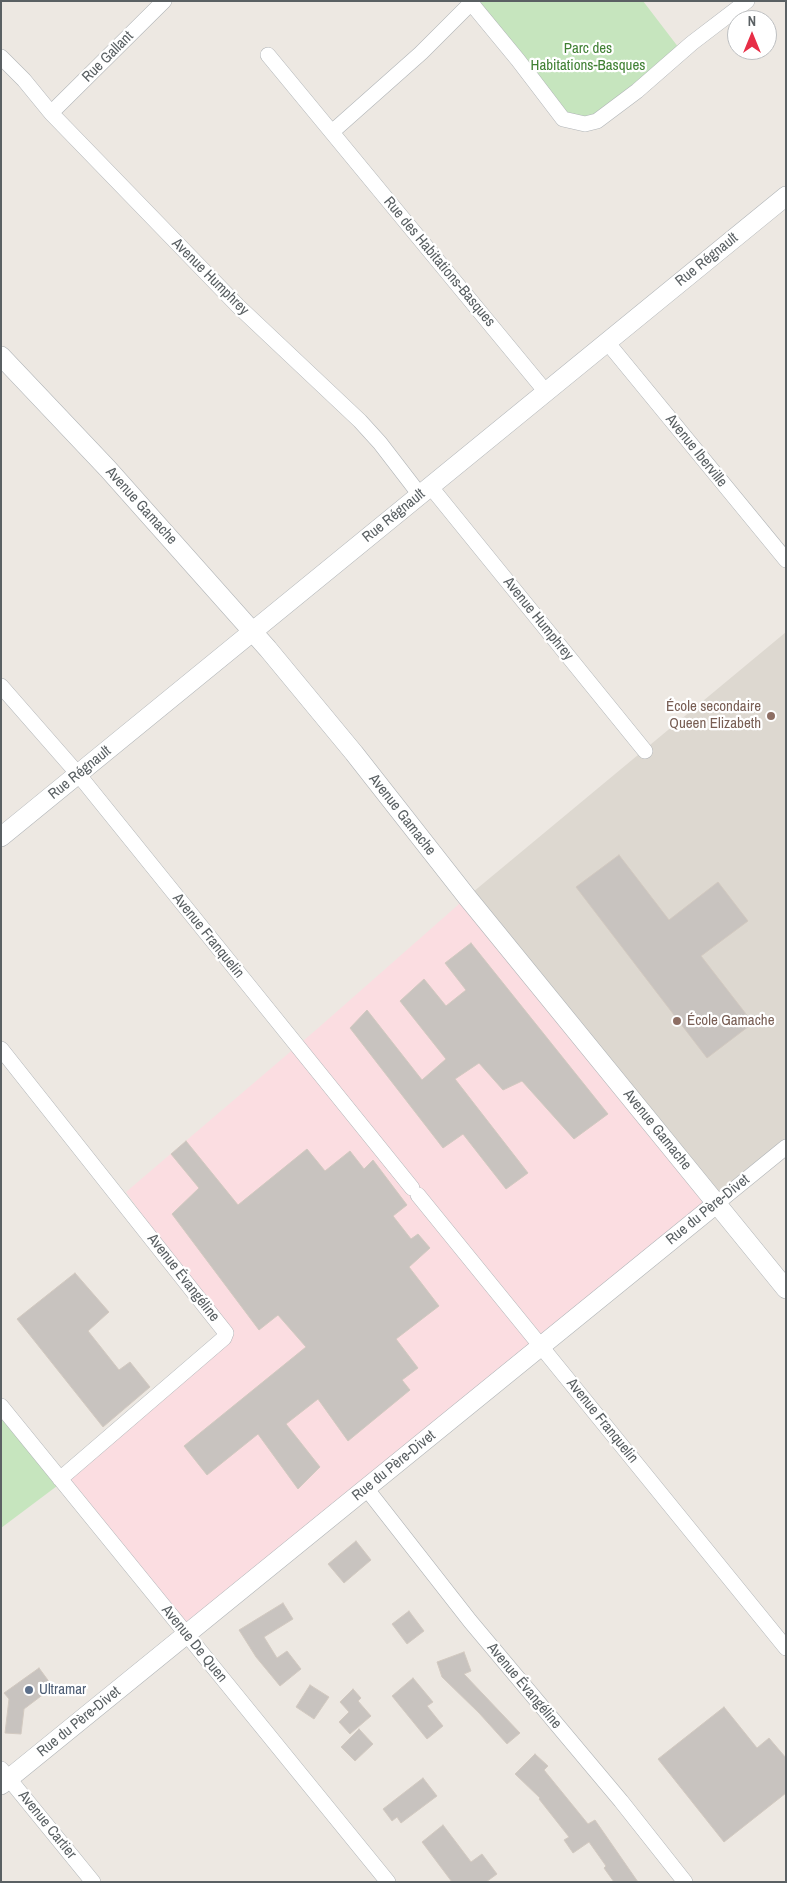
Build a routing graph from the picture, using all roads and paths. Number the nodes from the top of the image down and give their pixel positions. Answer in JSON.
{"nodes":[{"id":1,"x":164,"y":1,"type":"edge"},
{"id":2,"x":747,"y":1,"type":"edge"},
{"id":3,"x":472,"y":2,"type":"edge"},
{"id":4,"x":268,"y":55,"type":"dead end"},
{"id":5,"x":1,"y":58,"type":"edge"},
{"id":6,"x":52,"y":113,"type":"junction"},
{"id":7,"x":332,"y":132,"type":"junction"},
{"id":8,"x":786,"y":196,"type":"edge"},
{"id":9,"x":607,"y":342,"type":"junction"},
{"id":10,"x":1,"y":356,"type":"edge"},
{"id":11,"x":546,"y":392,"type":"junction"},
{"id":12,"x":425,"y":490,"type":"junction"},
{"id":13,"x":786,"y":560,"type":"edge"},
{"id":14,"x":252,"y":632,"type":"junction"},
{"id":15,"x":1,"y":686,"type":"edge"},
{"id":16,"x":645,"y":751,"type":"dead end"},
{"id":17,"x":78,"y":774,"type":"junction"},
{"id":18,"x":1,"y":837,"type":"edge"},
{"id":19,"x":1,"y":1049,"type":"edge"},
{"id":20,"x":786,"y":1147,"type":"edge"},
{"id":21,"x":716,"y":1204,"type":"junction"},
{"id":22,"x":786,"y":1289,"type":"edge"},
{"id":23,"x":541,"y":1346,"type":"junction"},
{"id":24,"x":1,"y":1406,"type":"edge"},
{"id":25,"x":60,"y":1479,"type":"junction"},
{"id":26,"x":366,"y":1488,"type":"junction"},
{"id":27,"x":187,"y":1634,"type":"junction"},
{"id":28,"x":786,"y":1648,"type":"edge"},
{"id":29,"x":4,"y":1778,"type":"edge"},
{"id":30,"x":93,"y":1882,"type":"edge"},
{"id":31,"x":388,"y":1882,"type":"edge"},
{"id":32,"x":685,"y":1882,"type":"edge"}],
"edges":[{"from":1,"to":6,"type":"street","name":"Rue Gallant"},
{"from":2,"to":3,"type":"street"},
{"from":3,"to":7,"type":"street"},
{"from":4,"to":7,"type":"street","name":"Rue des Habitations-Basques"},
{"from":5,"to":6,"type":"street","name":"Avenue Humphrey"},
{"from":6,"to":12,"type":"street","name":"Avenue Humphrey"},
{"from":7,"to":11,"type":"street","name":"Rue des Habitations-Basques"},
{"from":8,"to":9,"type":"street","name":"Rue Régnault"},
{"from":9,"to":11,"type":"street","name":"Rue Régnault"},
{"from":9,"to":13,"type":"street","name":"Avenue Iberville"},
{"from":10,"to":14,"type":"street","name":"Avenue Gamache"},
{"from":11,"to":12,"type":"street","name":"Rue Régnault"},
{"from":12,"to":14,"type":"street","name":"Rue Régnault"},
{"from":12,"to":16,"type":"street","name":"Avenue Humphrey"},
{"from":14,"to":17,"type":"street","name":"Rue Régnault"},
{"from":14,"to":21,"type":"street","name":"Avenue Gamache"},
{"from":15,"to":17,"type":"street","name":"Avenue Franquelin"},
{"from":17,"to":18,"type":"street","name":"Rue Régnault"},
{"from":17,"to":23,"type":"street","name":"Avenue Franquelin"},
{"from":19,"to":25,"type":"street","name":"Avenue Évangéline"},
{"from":20,"to":21,"type":"street","name":"Rue du Père-Divet"},
{"from":21,"to":22,"type":"street","name":"Avenue Gamache"},
{"from":21,"to":23,"type":"street","name":"Rue du Père-Divet"},
{"from":23,"to":26,"type":"street","name":"Rue du Père-Divet"},
{"from":23,"to":28,"type":"street","name":"Avenue Franquelin"},
{"from":24,"to":25,"type":"street","name":"Avenue De Quen"},
{"from":25,"to":27,"type":"street","name":"Avenue De Quen"},
{"from":26,"to":27,"type":"street","name":"Rue du Père-Divet"},
{"from":26,"to":32,"type":"street","name":"Avenue Évangéline"},
{"from":27,"to":29,"type":"street","name":"Rue du Père-Divet"},
{"from":27,"to":31,"type":"street","name":"Avenue De Quen"},
{"from":29,"to":30,"type":"street","name":"Avenue Cartier"}]}
